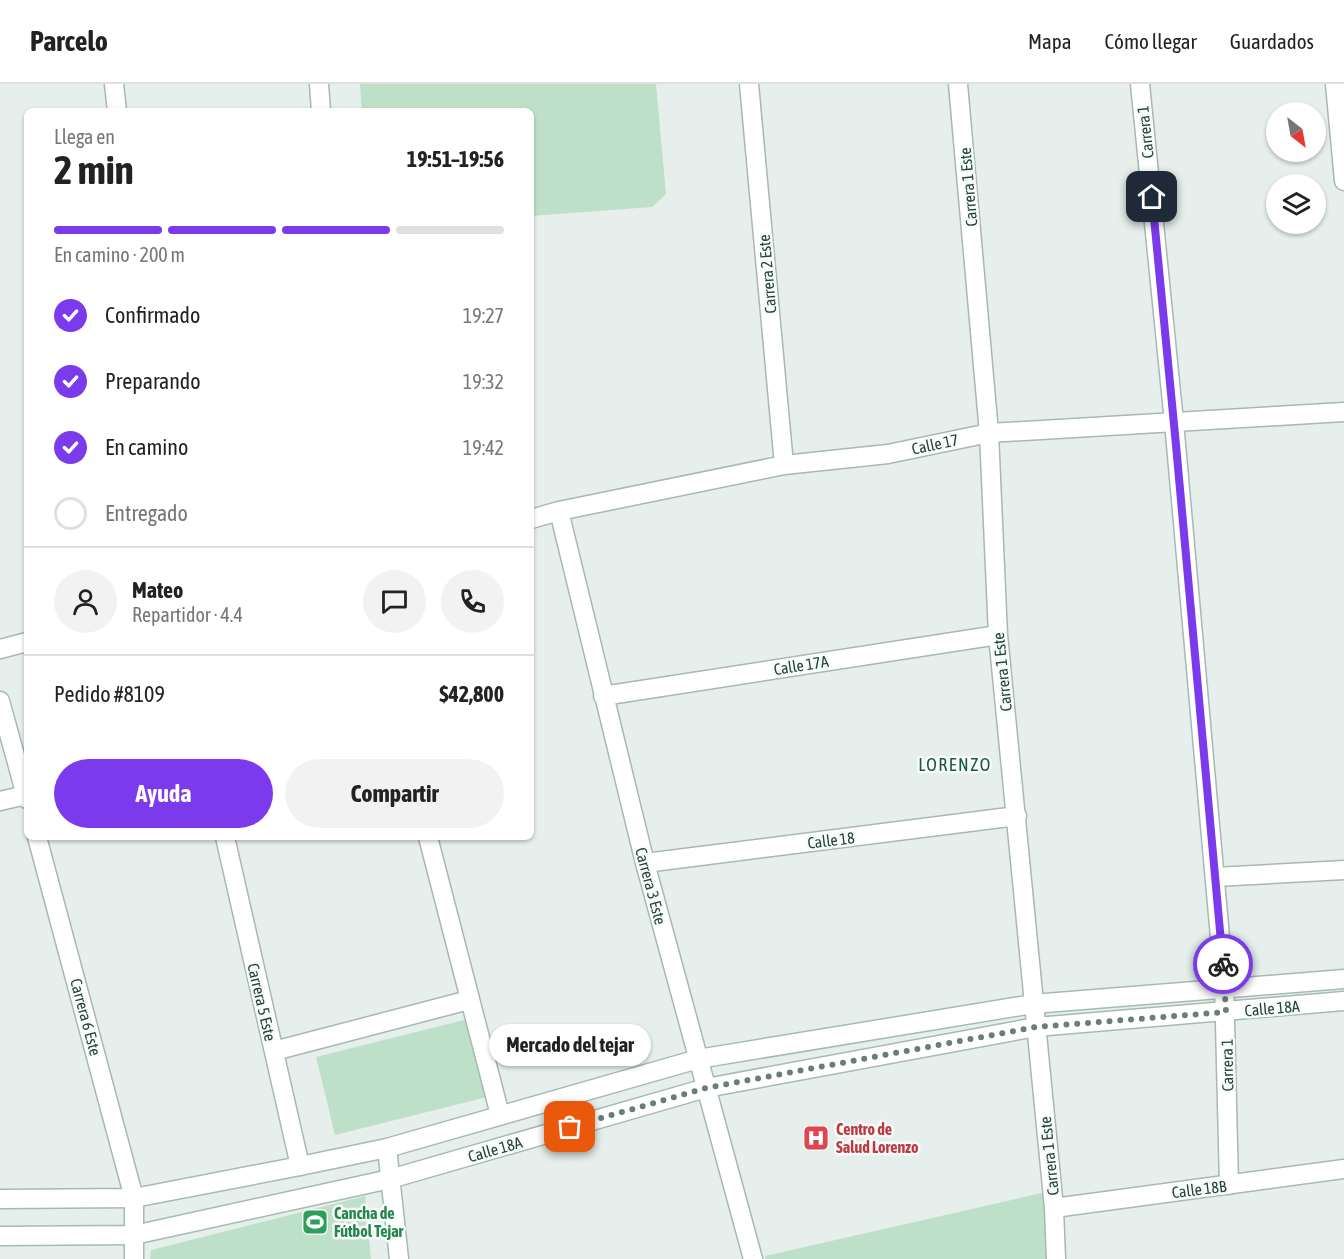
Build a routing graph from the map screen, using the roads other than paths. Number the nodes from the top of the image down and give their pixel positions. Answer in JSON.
{"nodes":[{"id":1,"x":114,"y":84,"type":"edge"},
{"id":2,"x":319,"y":84,"type":"edge"},
{"id":3,"x":749,"y":84,"type":"edge"},
{"id":4,"x":958,"y":84,"type":"edge"},
{"id":5,"x":1140,"y":84,"type":"edge"},
{"id":6,"x":1335,"y":84,"type":"edge"},
{"id":7,"x":117,"y":108,"type":"edge"},
{"id":8,"x":321,"y":108,"type":"edge"},
{"id":9,"x":1344,"y":182,"type":"edge"},
{"id":10,"x":1344,"y":412,"type":"edge"},
{"id":11,"x":1174,"y":422,"type":"junction"},
{"id":12,"x":989,"y":433,"type":"junction"},
{"id":13,"x":784,"y":465,"type":"junction"},
{"id":14,"x":559,"y":511,"type":"junction"},
{"id":15,"x":534,"y":518,"type":"edge"},
{"id":16,"x":998,"y":634,"type":"junction"},
{"id":17,"x":24,"y":643,"type":"edge"},
{"id":18,"x":0,"y":649,"type":"edge"},
{"id":19,"x":603,"y":696,"type":"junction"},
{"id":20,"x":0,"y":700,"type":"edge"},
{"id":21,"x":24,"y":790,"type":"edge"},
{"id":22,"x":24,"y":797,"type":"edge"},
{"id":23,"x":0,"y":801,"type":"edge"},
{"id":24,"x":1017,"y":816,"type":"junction"},
{"id":25,"x":38,"y":840,"type":"edge"},
{"id":26,"x":226,"y":840,"type":"edge"},
{"id":27,"x":430,"y":840,"type":"edge"},
{"id":28,"x":645,"y":863,"type":"junction"},
{"id":29,"x":1344,"y":870,"type":"edge"},
{"id":30,"x":1215,"y":877,"type":"junction"},
{"id":31,"x":1344,"y":979,"type":"edge"},
{"id":32,"x":1225,"y":989,"type":"junction"},
{"id":33,"x":469,"y":1000,"type":"junction"},
{"id":34,"x":1344,"y":1001,"type":"edge"},
{"id":35,"x":1033,"y":1004,"type":"junction"},
{"id":36,"x":1226,"y":1012,"type":"junction"},
{"id":37,"x":1036,"y":1027,"type":"junction"},
{"id":38,"x":274,"y":1051,"type":"junction"},
{"id":39,"x":698,"y":1059,"type":"junction"},
{"id":40,"x":706,"y":1088,"type":"junction"},
{"id":41,"x":500,"y":1115,"type":"junction"},
{"id":42,"x":387,"y":1148,"type":"junction"},
{"id":43,"x":300,"y":1166,"type":"junction"},
{"id":44,"x":1344,"y":1169,"type":"edge"},
{"id":45,"x":390,"y":1179,"type":"junction"},
{"id":46,"x":1230,"y":1185,"type":"junction"},
{"id":47,"x":134,"y":1198,"type":"junction"},
{"id":48,"x":0,"y":1199,"type":"edge"},
{"id":49,"x":1054,"y":1208,"type":"junction"},
{"id":50,"x":134,"y":1234,"type":"junction"},
{"id":51,"x":0,"y":1236,"type":"edge"},
{"id":52,"x":134,"y":1259,"type":"edge"},
{"id":53,"x":399,"y":1259,"type":"edge"},
{"id":54,"x":753,"y":1259,"type":"edge"},
{"id":55,"x":1056,"y":1259,"type":"edge"}],
"edges":[{"from":1,"to":7,"type":"street"},
{"from":2,"to":8,"type":"street"},
{"from":3,"to":13,"type":"street","name":"Carrera 2 Este"},
{"from":4,"to":12,"type":"street","name":"Carrera 1 Este"},
{"from":5,"to":11,"type":"street","name":"Carrera 1"},
{"from":6,"to":9,"type":"street"},
{"from":10,"to":11,"type":"street","name":"Calle 17"},
{"from":11,"to":12,"type":"street","name":"Calle 17"},
{"from":11,"to":30,"type":"street","name":"Carrera 1"},
{"from":12,"to":13,"type":"street","name":"Calle 17"},
{"from":12,"to":16,"type":"street","name":"Carrera 1 Este"},
{"from":13,"to":14,"type":"street","name":"Calle 17"},
{"from":14,"to":15,"type":"street","name":"Calle 17"},
{"from":14,"to":19,"type":"street","name":"Carrera 3 Este"},
{"from":16,"to":19,"type":"street","name":"Calle 17A"},
{"from":16,"to":24,"type":"street","name":"Carrera 1 Este"},
{"from":17,"to":18,"type":"street"},
{"from":19,"to":28,"type":"street","name":"Carrera 3 Este"},
{"from":20,"to":21,"type":"street"},
{"from":22,"to":23,"type":"street"},
{"from":24,"to":28,"type":"street","name":"Calle 18"},
{"from":24,"to":35,"type":"street","name":"Carrera 1 Este"},
{"from":25,"to":47,"type":"street","name":"Carrera 6 Este"},
{"from":26,"to":38,"type":"street","name":"Carrera 5 Este"},
{"from":27,"to":33,"type":"street"},
{"from":28,"to":39,"type":"street","name":"Carrera 3 Este"},
{"from":29,"to":30,"type":"street"},
{"from":30,"to":32,"type":"street","name":"Carrera 1"},
{"from":31,"to":32,"type":"street","name":"Calle 18A"},
{"from":32,"to":35,"type":"street","name":"Calle 18A"},
{"from":32,"to":36,"type":"street","name":"Carrera 1"},
{"from":33,"to":38,"type":"street"},
{"from":33,"to":41,"type":"street"},
{"from":34,"to":36,"type":"street","name":"Calle 18A"},
{"from":35,"to":37,"type":"street","name":"Carrera 1 Este"},
{"from":35,"to":39,"type":"street","name":"Calle 18A"},
{"from":36,"to":37,"type":"street","name":"Calle 18A"},
{"from":36,"to":46,"type":"street","name":"Carrera 1"},
{"from":37,"to":40,"type":"street","name":"Calle 18A"},
{"from":37,"to":49,"type":"street","name":"Carrera 1 Este"},
{"from":38,"to":43,"type":"street","name":"Carrera 5 Este"},
{"from":39,"to":40,"type":"street","name":"Carrera 3 Este"},
{"from":39,"to":41,"type":"street","name":"Calle 18A"},
{"from":40,"to":45,"type":"street","name":"Calle 18A"},
{"from":40,"to":54,"type":"street","name":"Carrera 3 Este"},
{"from":41,"to":42,"type":"street","name":"Calle 18A"},
{"from":42,"to":43,"type":"street","name":"Calle 18A"},
{"from":42,"to":45,"type":"street"},
{"from":43,"to":47,"type":"street","name":"Calle 18A"},
{"from":44,"to":46,"type":"street","name":"Calle 18B"},
{"from":45,"to":50,"type":"street","name":"Calle 18A"},
{"from":45,"to":53,"type":"street"},
{"from":46,"to":49,"type":"street","name":"Calle 18B"},
{"from":47,"to":48,"type":"street","name":"Calle 18A"},
{"from":47,"to":50,"type":"street"},
{"from":49,"to":55,"type":"street","name":"Carrera 1 Este"},
{"from":50,"to":51,"type":"street","name":"Calle 18A"},
{"from":50,"to":52,"type":"street"}]}
